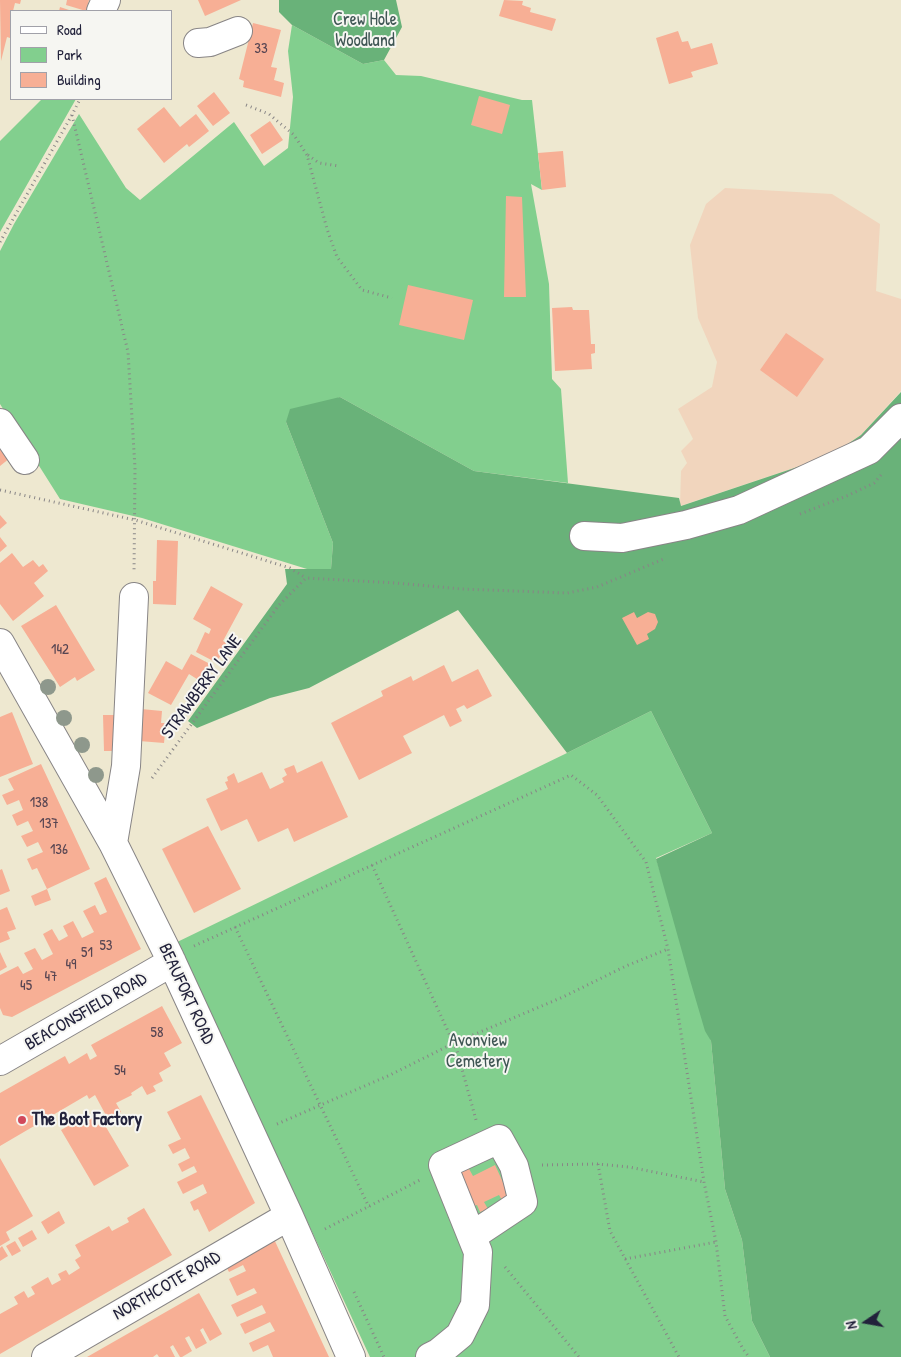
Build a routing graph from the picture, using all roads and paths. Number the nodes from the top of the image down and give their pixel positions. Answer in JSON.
{"nodes":[{"id":1,"x":238,"y":31,"type":"dead end"},
{"id":2,"x":198,"y":43,"type":"dead end"},
{"id":3,"x":80,"y":100,"type":"edge"},
{"id":4,"x":246,"y":105,"type":"dead end"},
{"id":5,"x":72,"y":115,"type":"junction"},
{"id":6,"x":307,"y":155,"type":"junction"},
{"id":7,"x":338,"y":166,"type":"dead end"},
{"id":8,"x":0,"y":242,"type":"edge"},
{"id":9,"x":392,"y":298,"type":"dead end"},
{"id":10,"x":901,"y":418,"type":"edge"},
{"id":11,"x":0,"y":423,"type":"edge"},
{"id":12,"x":25,"y":460,"type":"dead end"},
{"id":13,"x":0,"y":490,"type":"edge"},
{"id":14,"x":135,"y":520,"type":"junction"},
{"id":15,"x":584,"y":536,"type":"dead end"},
{"id":16,"x":134,"y":597,"type":"joint"},
{"id":17,"x":0,"y":644,"type":"edge"},
{"id":18,"x":120,"y":811,"type":"junction"},
{"id":19,"x":113,"y":843,"type":"junction"},
{"id":20,"x":372,"y":865,"type":"junction"},
{"id":21,"x":235,"y":927,"type":"junction"},
{"id":22,"x":668,"y":949,"type":"junction"},
{"id":23,"x":171,"y":960,"type":"junction"},
{"id":24,"x":454,"y":1043,"type":"junction"},
{"id":25,"x":2,"y":1053,"type":"edge"},
{"id":26,"x":321,"y":1104,"type":"junction"},
{"id":27,"x":276,"y":1124,"type":"dead end"},
{"id":28,"x":486,"y":1146,"type":"junction"},
{"id":29,"x":598,"y":1164,"type":"junction"},
{"id":30,"x":444,"y":1165,"type":"junction"},
{"id":31,"x":514,"y":1166,"type":"junction"},
{"id":32,"x":704,"y":1182,"type":"junction"},
{"id":33,"x":369,"y":1207,"type":"junction"},
{"id":34,"x":289,"y":1216,"type":"junction"},
{"id":35,"x":325,"y":1229,"type":"dead end"},
{"id":36,"x":472,"y":1236,"type":"junction"},
{"id":37,"x":716,"y":1242,"type":"junction"},
{"id":38,"x":625,"y":1259,"type":"junction"},
{"id":39,"x":504,"y":1266,"type":"dead end"},
{"id":40,"x":46,"y":1357,"type":"edge"},
{"id":41,"x":351,"y":1357,"type":"edge"},
{"id":42,"x":430,"y":1357,"type":"edge"},
{"id":43,"x":580,"y":1357,"type":"edge"},
{"id":44,"x":679,"y":1357,"type":"edge"},
{"id":45,"x":749,"y":1357,"type":"edge"}],
"edges":[{"from":1,"to":2,"type":"street"},
{"from":3,"to":5,"type":"path"},
{"from":4,"to":6,"type":"path"},
{"from":5,"to":8,"type":"path"},
{"from":5,"to":14,"type":"path"},
{"from":6,"to":7,"type":"path"},
{"from":6,"to":9,"type":"path"},
{"from":10,"to":15,"type":"street"},
{"from":11,"to":12,"type":"street"},
{"from":13,"to":14,"type":"path"},
{"from":14,"to":16,"type":"path"},
{"from":14,"to":18,"type":"path","name":"STRAWBERRY LANE"},
{"from":16,"to":18,"type":"street"},
{"from":17,"to":19,"type":"street","name":"BEAUFORT ROAD"},
{"from":18,"to":19,"type":"street"},
{"from":19,"to":23,"type":"street","name":"BEAUFORT ROAD"},
{"from":20,"to":21,"type":"path"},
{"from":20,"to":22,"type":"path"},
{"from":20,"to":24,"type":"path"},
{"from":21,"to":23,"type":"path"},
{"from":21,"to":26,"type":"path"},
{"from":22,"to":24,"type":"path"},
{"from":22,"to":32,"type":"path"},
{"from":23,"to":25,"type":"street","name":"BEACONSFIELD ROAD"},
{"from":23,"to":34,"type":"street","name":"BEAUFORT ROAD"},
{"from":24,"to":26,"type":"path"},
{"from":24,"to":28,"type":"path"},
{"from":26,"to":27,"type":"path"},
{"from":26,"to":33,"type":"path"},
{"from":28,"to":30,"type":"street"},
{"from":28,"to":31,"type":"street"},
{"from":29,"to":31,"type":"path"},
{"from":29,"to":32,"type":"path"},
{"from":29,"to":38,"type":"path"},
{"from":30,"to":33,"type":"path"},
{"from":30,"to":36,"type":"street"},
{"from":31,"to":36,"type":"street"},
{"from":32,"to":37,"type":"path"},
{"from":33,"to":35,"type":"path"},
{"from":34,"to":40,"type":"street","name":"NORTHCOTE ROAD"},
{"from":34,"to":41,"type":"street","name":"BEAUFORT ROAD"},
{"from":36,"to":42,"type":"street"},
{"from":37,"to":38,"type":"path"},
{"from":37,"to":45,"type":"path"},
{"from":38,"to":44,"type":"path"},
{"from":39,"to":43,"type":"path"}]}
